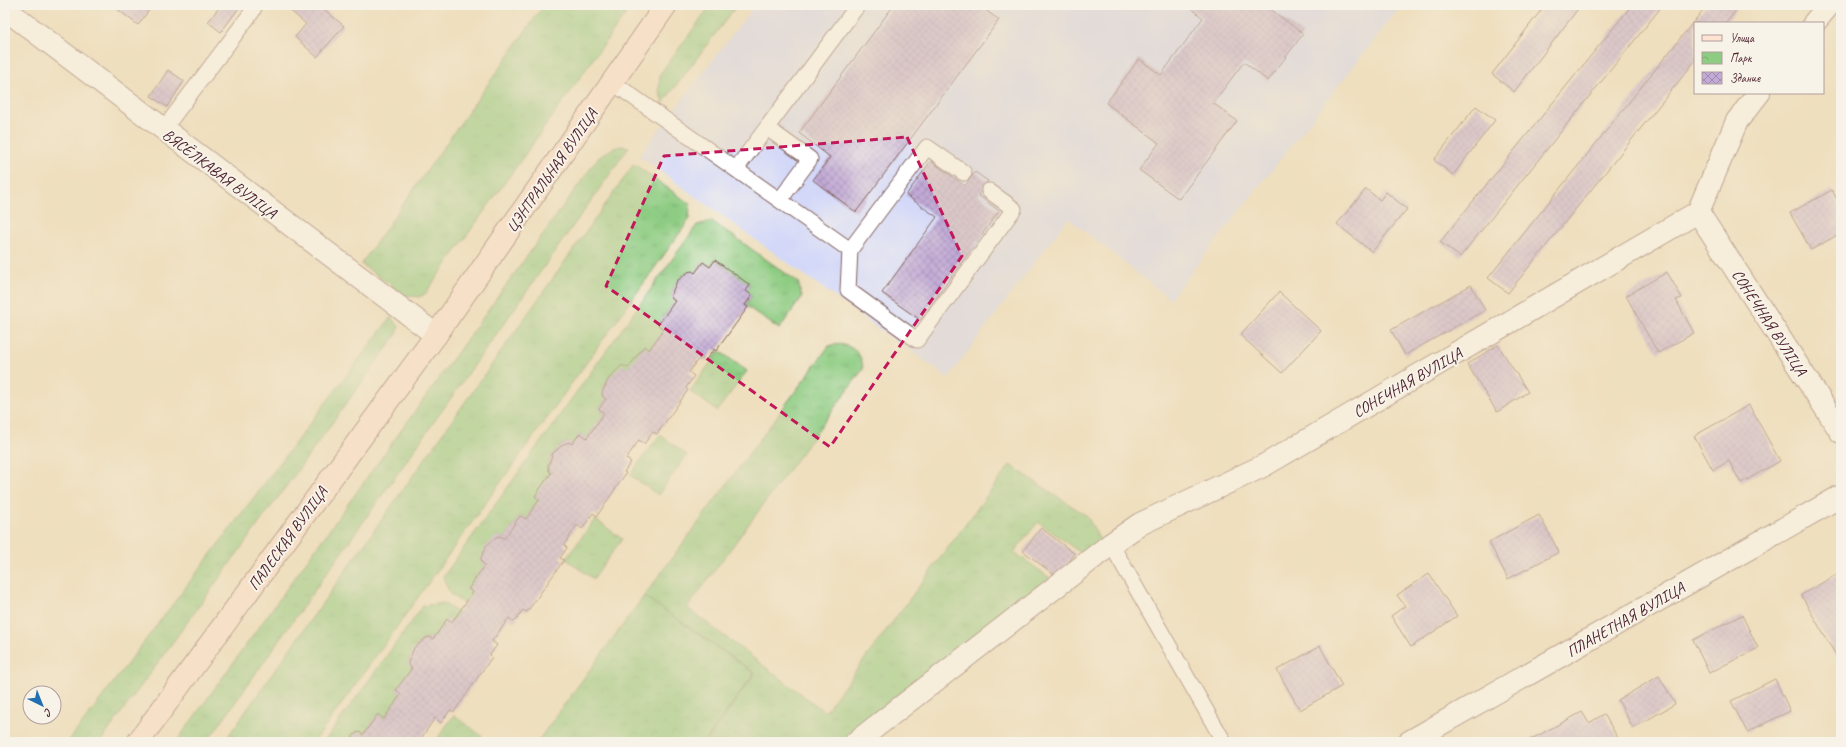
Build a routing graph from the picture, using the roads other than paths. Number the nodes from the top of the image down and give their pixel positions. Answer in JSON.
{"nodes":[{"id":1,"x":255,"y":5,"type":"edge"},
{"id":2,"x":666,"y":5,"type":"edge"},
{"id":3,"x":858,"y":5,"type":"edge"},
{"id":4,"x":1829,"y":5,"type":"edge"},
{"id":5,"x":5,"y":10,"type":"edge"},
{"id":6,"x":1815,"y":22,"type":"edge"},
{"id":7,"x":612,"y":82,"type":"junction"},
{"id":8,"x":1758,"y":94,"type":"edge"},
{"id":9,"x":767,"y":128,"type":"junction"},
{"id":10,"x":162,"y":130,"type":"junction"},
{"id":11,"x":736,"y":170,"type":"junction"},
{"id":12,"x":964,"y":173,"type":"dead end"},
{"id":13,"x":988,"y":191,"type":"dead end"},
{"id":14,"x":780,"y":200,"type":"junction"},
{"id":15,"x":1698,"y":212,"type":"junction"},
{"id":16,"x":850,"y":250,"type":"junction"},
{"id":17,"x":436,"y":335,"type":"junction"},
{"id":18,"x":1841,"y":432,"type":"edge"},
{"id":19,"x":1841,"y":496,"type":"edge"},
{"id":20,"x":1112,"y":544,"type":"junction"},
{"id":21,"x":138,"y":742,"type":"edge"},
{"id":22,"x":856,"y":742,"type":"edge"},
{"id":23,"x":1224,"y":742,"type":"edge"},
{"id":24,"x":1409,"y":742,"type":"edge"}],
"edges":[{"from":1,"to":10,"type":"lane"},
{"from":2,"to":7,"type":"main road","name":"ЦЭНТРАЛЬНАЯ ВУЛІЦА"},
{"from":3,"to":9,"type":"lane"},
{"from":4,"to":6,"type":"street"},
{"from":5,"to":10,"type":"street","name":"ВЯСЁЛКАВАЯ ВУЛІЦА"},
{"from":7,"to":11,"type":"lane"},
{"from":7,"to":17,"type":"main road","name":"ЦЭНТРАЛЬНАЯ ВУЛІЦА"},
{"from":8,"to":15,"type":"street"},
{"from":9,"to":11,"type":"lane"},
{"from":9,"to":14,"type":"lane"},
{"from":10,"to":17,"type":"street","name":"ВЯСЁЛКАВАЯ ВУЛІЦА"},
{"from":11,"to":14,"type":"lane"},
{"from":12,"to":16,"type":"lane"},
{"from":13,"to":16,"type":"lane"},
{"from":14,"to":16,"type":"lane"},
{"from":15,"to":18,"type":"street","name":"СОНЕЧНАЯ ВУЛІЦА"},
{"from":15,"to":20,"type":"street","name":"СОНЕЧНАЯ ВУЛІЦА"},
{"from":17,"to":21,"type":"main road","name":"ПАЛЕСКАЯ ВУЛІЦА"},
{"from":19,"to":24,"type":"street","name":"ПЛАНЕТНАЯ ВУЛІЦА"},
{"from":20,"to":22,"type":"street","name":"СОНЕЧНАЯ ВУЛІЦА"},
{"from":20,"to":23,"type":"lane"}]}
